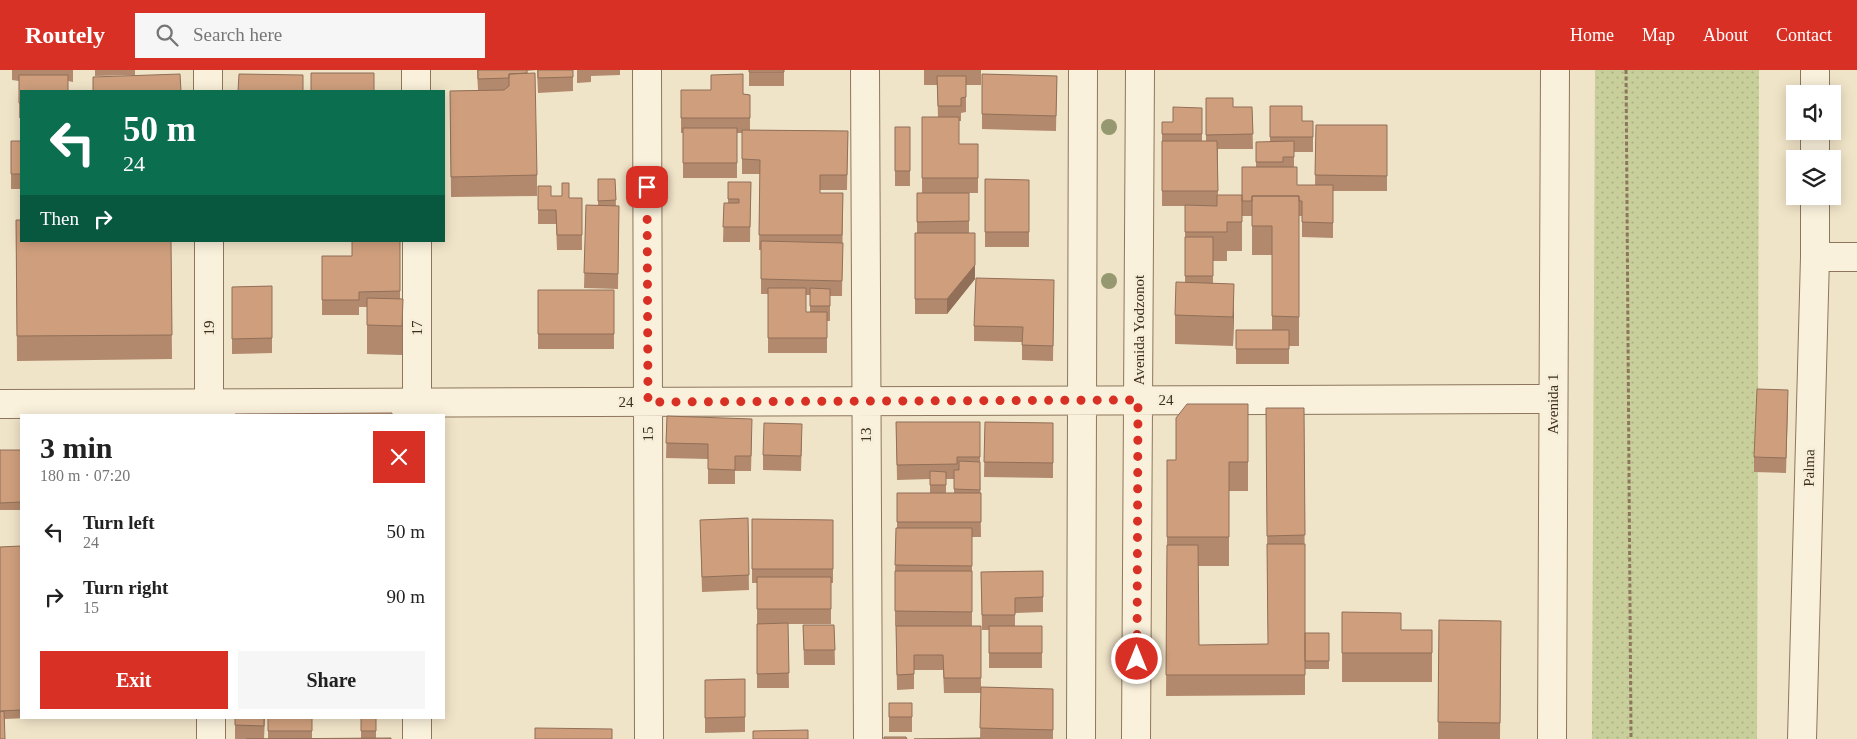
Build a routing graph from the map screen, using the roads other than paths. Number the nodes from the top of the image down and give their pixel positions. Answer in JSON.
{"nodes":[{"id":1,"x":208,"y":70,"type":"edge"},
{"id":2,"x":416,"y":70,"type":"edge"},
{"id":3,"x":647,"y":70,"type":"edge"},
{"id":4,"x":865,"y":70,"type":"edge"},
{"id":5,"x":1083,"y":70,"type":"edge"},
{"id":6,"x":1140,"y":70,"type":"edge"},
{"id":7,"x":1554,"y":70,"type":"edge"},
{"id":8,"x":1815,"y":70,"type":"edge"},
{"id":9,"x":1815,"y":85,"type":"edge"},
{"id":10,"x":208,"y":90,"type":"edge"},
{"id":11,"x":416,"y":90,"type":"edge"},
{"id":12,"x":1815,"y":205,"type":"edge"},
{"id":13,"x":209,"y":242,"type":"edge"},
{"id":14,"x":416,"y":242,"type":"edge"},
{"id":15,"x":1857,"y":257,"type":"edge"},
{"id":16,"x":1815,"y":258,"type":"junction"},
{"id":17,"x":1553,"y":399,"type":"junction"},
{"id":18,"x":1082,"y":400,"type":"junction"},
{"id":19,"x":1138,"y":400,"type":"junction"},
{"id":20,"x":866,"y":401,"type":"junction"},
{"id":21,"x":648,"y":402,"type":"junction"},
{"id":22,"x":0,"y":404,"type":"edge"},
{"id":23,"x":209,"y":409,"type":"edge"},
{"id":24,"x":417,"y":409,"type":"edge"},
{"id":25,"x":211,"y":719,"type":"edge"},
{"id":26,"x":417,"y":719,"type":"edge"},
{"id":27,"x":211,"y":739,"type":"edge"},
{"id":28,"x":417,"y":739,"type":"edge"},
{"id":29,"x":649,"y":739,"type":"edge"},
{"id":30,"x":868,"y":739,"type":"edge"},
{"id":31,"x":1081,"y":739,"type":"edge"},
{"id":32,"x":1136,"y":739,"type":"edge"},
{"id":33,"x":1552,"y":739,"type":"edge"},
{"id":34,"x":1802,"y":739,"type":"edge"}],
"edges":[{"from":1,"to":10,"type":"street"},
{"from":2,"to":11,"type":"street"},
{"from":3,"to":21,"type":"street","name":"15"},
{"from":4,"to":20,"type":"street","name":"13"},
{"from":5,"to":18,"type":"street"},
{"from":6,"to":19,"type":"street","name":"Avenida Yodzonot"},
{"from":7,"to":17,"type":"street","name":"Avenida 1"},
{"from":8,"to":9,"type":"street"},
{"from":12,"to":16,"type":"street","name":"Palma"},
{"from":13,"to":23,"type":"street","name":"19"},
{"from":14,"to":24,"type":"street","name":"17"},
{"from":15,"to":16,"type":"street"},
{"from":16,"to":34,"type":"street","name":"Palma"},
{"from":17,"to":19,"type":"street","name":"24"},
{"from":17,"to":33,"type":"street","name":"Avenida 1"},
{"from":18,"to":19,"type":"street","name":"24"},
{"from":18,"to":20,"type":"street","name":"24"},
{"from":18,"to":31,"type":"street"},
{"from":19,"to":32,"type":"street","name":"Avenida Yodzonot"},
{"from":20,"to":21,"type":"street","name":"24"},
{"from":20,"to":30,"type":"street","name":"13"},
{"from":21,"to":24,"type":"street","name":"24"},
{"from":21,"to":29,"type":"street","name":"15"},
{"from":22,"to":23,"type":"street","name":"24"},
{"from":23,"to":24,"type":"street","name":"24"},
{"from":25,"to":27,"type":"street"},
{"from":26,"to":28,"type":"street"}]}
